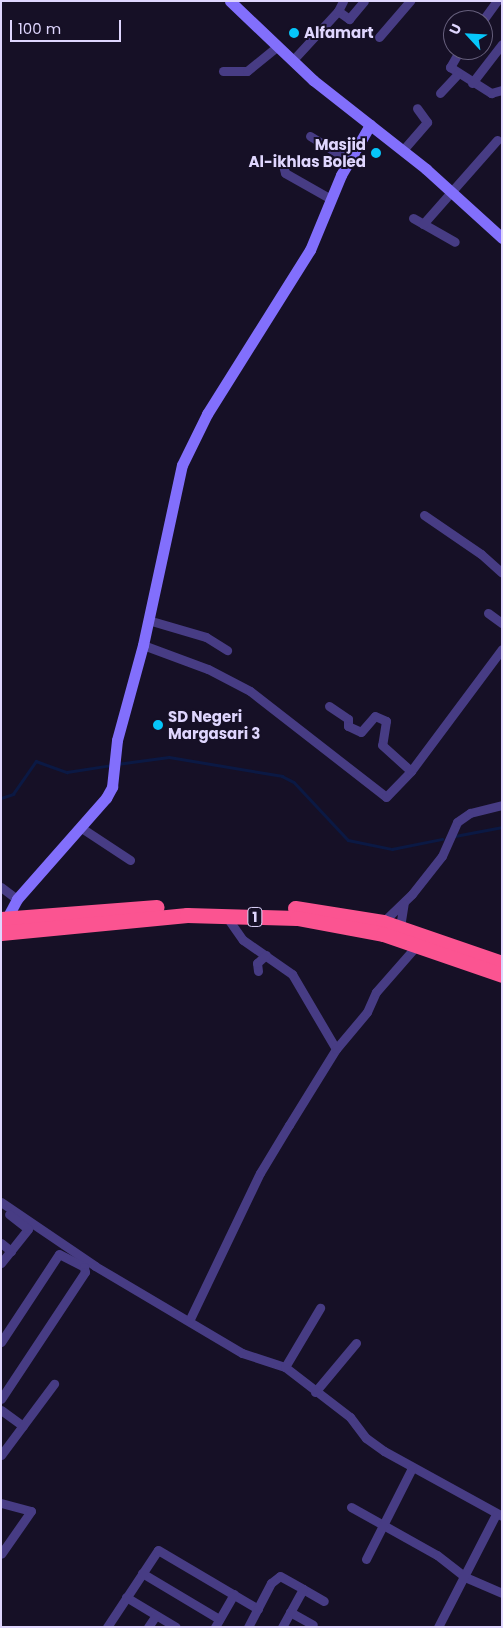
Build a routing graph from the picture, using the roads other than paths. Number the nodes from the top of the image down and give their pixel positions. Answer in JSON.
{"nodes":[{"id":1,"x":230,"y":1,"type":"edge"},
{"id":2,"x":343,"y":1,"type":"edge"},
{"id":3,"x":364,"y":1,"type":"edge"},
{"id":4,"x":410,"y":1,"type":"edge"},
{"id":5,"x":338,"y":11,"type":"junction"},
{"id":6,"x":379,"y":37,"type":"dead end"},
{"id":7,"x":502,"y":44,"type":"edge"},
{"id":8,"x":277,"y":47,"type":"junction"},
{"id":9,"x":453,"y":60,"type":"edge"},
{"id":10,"x":292,"y":61,"type":"junction"},
{"id":11,"x":223,"y":71,"type":"dead end"},
{"id":12,"x":458,"y":74,"type":"junction"},
{"id":13,"x":472,"y":83,"type":"junction"},
{"id":14,"x":502,"y":90,"type":"edge"},
{"id":15,"x":440,"y":93,"type":"dead end"},
{"id":16,"x":417,"y":108,"type":"dead end"},
{"id":17,"x":370,"y":125,"type":"junction"},
{"id":18,"x":310,"y":136,"type":"dead end"},
{"id":19,"x":497,"y":140,"type":"dead end"},
{"id":20,"x":402,"y":150,"type":"junction"},
{"id":21,"x":349,"y":160,"type":"junction"},
{"id":22,"x":283,"y":165,"type":"dead end"},
{"id":23,"x":450,"y":191,"type":"junction"},
{"id":24,"x":331,"y":199,"type":"junction"},
{"id":25,"x":413,"y":218,"type":"dead end"},
{"id":26,"x":423,"y":224,"type":"junction"},
{"id":27,"x":502,"y":238,"type":"edge"},
{"id":28,"x":455,"y":242,"type":"dead end"},
{"id":29,"x":424,"y":515,"type":"dead end"},
{"id":30,"x":502,"y":573,"type":"edge"},
{"id":31,"x":488,"y":613,"type":"dead end"},
{"id":32,"x":148,"y":620,"type":"junction"},
{"id":33,"x":502,"y":623,"type":"edge"},
{"id":34,"x":143,"y":645,"type":"junction"},
{"id":35,"x":502,"y":649,"type":"edge"},
{"id":36,"x":227,"y":650,"type":"dead end"},
{"id":37,"x":329,"y":706,"type":"dead end"},
{"id":38,"x":411,"y":771,"type":"junction"},
{"id":39,"x":502,"y":805,"type":"edge"},
{"id":40,"x":80,"y":827,"type":"junction"},
{"id":41,"x":130,"y":860,"type":"dead end"},
{"id":42,"x":1,"y":887,"type":"edge"},
{"id":43,"x":17,"y":899,"type":"junction"},
{"id":44,"x":404,"y":903,"type":"junction"},
{"id":45,"x":226,"y":916,"type":"junction"},
{"id":46,"x":4,"y":919,"type":"edge"},
{"id":47,"x":383,"y":922,"type":"junction"},
{"id":48,"x":400,"y":927,"type":"junction"},
{"id":49,"x":1,"y":933,"type":"edge"},
{"id":50,"x":418,"y":944,"type":"junction"},
{"id":51,"x":266,"y":955,"type":"junction"},
{"id":52,"x":502,"y":963,"type":"edge"},
{"id":53,"x":258,"y":971,"type":"dead end"},
{"id":54,"x":502,"y":975,"type":"edge"},
{"id":55,"x":336,"y":1049,"type":"junction"},
{"id":56,"x":1,"y":1202,"type":"edge"},
{"id":57,"x":1,"y":1207,"type":"edge"},
{"id":58,"x":1,"y":1243,"type":"edge"},
{"id":59,"x":11,"y":1251,"type":"junction"},
{"id":60,"x":1,"y":1263,"type":"edge"},
{"id":61,"x":320,"y":1308,"type":"dead end"},
{"id":62,"x":189,"y":1322,"type":"junction"},
{"id":63,"x":1,"y":1342,"type":"edge"},
{"id":64,"x":356,"y":1343,"type":"dead end"},
{"id":65,"x":285,"y":1367,"type":"junction"},
{"id":66,"x":54,"y":1384,"type":"dead end"},
{"id":67,"x":315,"y":1392,"type":"junction"},
{"id":68,"x":1,"y":1399,"type":"edge"},
{"id":69,"x":1,"y":1410,"type":"edge"},
{"id":70,"x":23,"y":1426,"type":"junction"},
{"id":71,"x":1,"y":1454,"type":"edge"},
{"id":72,"x":412,"y":1468,"type":"junction"},
{"id":73,"x":1,"y":1503,"type":"edge"},
{"id":74,"x":351,"y":1507,"type":"dead end"},
{"id":75,"x":499,"y":1515,"type":"edge"},
{"id":76,"x":382,"y":1525,"type":"junction"},
{"id":77,"x":1,"y":1554,"type":"edge"},
{"id":78,"x":366,"y":1558,"type":"dead end"},
{"id":79,"x":142,"y":1573,"type":"junction"},
{"id":80,"x":465,"y":1577,"type":"junction"},
{"id":81,"x":303,"y":1590,"type":"junction"},
{"id":82,"x":502,"y":1593,"type":"edge"},
{"id":83,"x":234,"y":1594,"type":"junction"},
{"id":84,"x":126,"y":1597,"type":"junction"},
{"id":85,"x":324,"y":1601,"type":"dead end"},
{"id":86,"x":258,"y":1608,"type":"junction"},
{"id":87,"x":290,"y":1612,"type":"junction"},
{"id":88,"x":156,"y":1615,"type":"junction"},
{"id":89,"x":217,"y":1623,"type":"edge"},
{"id":90,"x":313,"y":1625,"type":"dead end"},
{"id":91,"x":106,"y":1627,"type":"edge"},
{"id":92,"x":148,"y":1627,"type":"edge"},
{"id":93,"x":176,"y":1627,"type":"edge"},
{"id":94,"x":248,"y":1627,"type":"edge"},
{"id":95,"x":282,"y":1627,"type":"edge"},
{"id":96,"x":438,"y":1627,"type":"edge"}],
"edges":[{"from":1,"to":8,"type":"street"},
{"from":2,"to":5,"type":"street"},
{"from":3,"to":5,"type":"street"},
{"from":4,"to":6,"type":"street"},
{"from":5,"to":10,"type":"street"},
{"from":7,"to":13,"type":"street"},
{"from":8,"to":10,"type":"street"},
{"from":8,"to":11,"type":"street"},
{"from":9,"to":12,"type":"street"},
{"from":10,"to":17,"type":"street"},
{"from":12,"to":13,"type":"street"},
{"from":12,"to":15,"type":"street"},
{"from":13,"to":14,"type":"street"},
{"from":16,"to":20,"type":"street"},
{"from":17,"to":20,"type":"street"},
{"from":17,"to":21,"type":"street"},
{"from":18,"to":21,"type":"street"},
{"from":19,"to":23,"type":"street"},
{"from":20,"to":23,"type":"street"},
{"from":21,"to":24,"type":"street"},
{"from":22,"to":24,"type":"street"},
{"from":23,"to":26,"type":"street"},
{"from":23,"to":27,"type":"street"},
{"from":24,"to":32,"type":"street"},
{"from":25,"to":26,"type":"street"},
{"from":26,"to":28,"type":"street"},
{"from":29,"to":30,"type":"street"},
{"from":31,"to":33,"type":"street"},
{"from":32,"to":34,"type":"street"},
{"from":32,"to":36,"type":"street"},
{"from":34,"to":38,"type":"street"},
{"from":34,"to":40,"type":"street"},
{"from":35,"to":38,"type":"street"},
{"from":37,"to":38,"type":"street"},
{"from":39,"to":44,"type":"street"},
{"from":40,"to":41,"type":"street"},
{"from":40,"to":43,"type":"street"},
{"from":42,"to":43,"type":"street"},
{"from":43,"to":46,"type":"street"},
{"from":44,"to":47,"type":"street"},
{"from":44,"to":48,"type":"street"},
{"from":45,"to":49,"type":"highway","number":"1"},
{"from":45,"to":50,"type":"highway","number":"1"},
{"from":45,"to":51,"type":"street"},
{"from":46,"to":47,"type":"highway","number":"1"},
{"from":47,"to":48,"type":"highway","number":"1"},
{"from":48,"to":52,"type":"highway","number":"1"},
{"from":50,"to":54,"type":"highway","number":"1"},
{"from":50,"to":55,"type":"street"},
{"from":51,"to":53,"type":"street"},
{"from":51,"to":55,"type":"street"},
{"from":55,"to":62,"type":"street"},
{"from":56,"to":62,"type":"street"},
{"from":57,"to":59,"type":"street"},
{"from":58,"to":59,"type":"street"},
{"from":59,"to":60,"type":"street"},
{"from":61,"to":65,"type":"street"},
{"from":62,"to":65,"type":"street"},
{"from":63,"to":68,"type":"street"},
{"from":64,"to":67,"type":"street"},
{"from":65,"to":67,"type":"street"},
{"from":66,"to":70,"type":"street"},
{"from":67,"to":72,"type":"street"},
{"from":69,"to":70,"type":"street"},
{"from":70,"to":71,"type":"street"},
{"from":72,"to":75,"type":"street"},
{"from":72,"to":76,"type":"street"},
{"from":73,"to":77,"type":"street"},
{"from":74,"to":76,"type":"street"},
{"from":75,"to":80,"type":"street"},
{"from":76,"to":78,"type":"street"},
{"from":76,"to":80,"type":"street"},
{"from":79,"to":83,"type":"street"},
{"from":79,"to":84,"type":"street"},
{"from":79,"to":89,"type":"street"},
{"from":80,"to":82,"type":"street"},
{"from":80,"to":96,"type":"street"},
{"from":81,"to":85,"type":"street"},
{"from":81,"to":86,"type":"street"},
{"from":81,"to":87,"type":"street"},
{"from":83,"to":86,"type":"street"},
{"from":83,"to":89,"type":"street"},
{"from":84,"to":88,"type":"street"},
{"from":84,"to":91,"type":"street"},
{"from":86,"to":94,"type":"street"},
{"from":87,"to":90,"type":"street"},
{"from":87,"to":95,"type":"street"},
{"from":88,"to":92,"type":"street"},
{"from":88,"to":93,"type":"street"}]}
